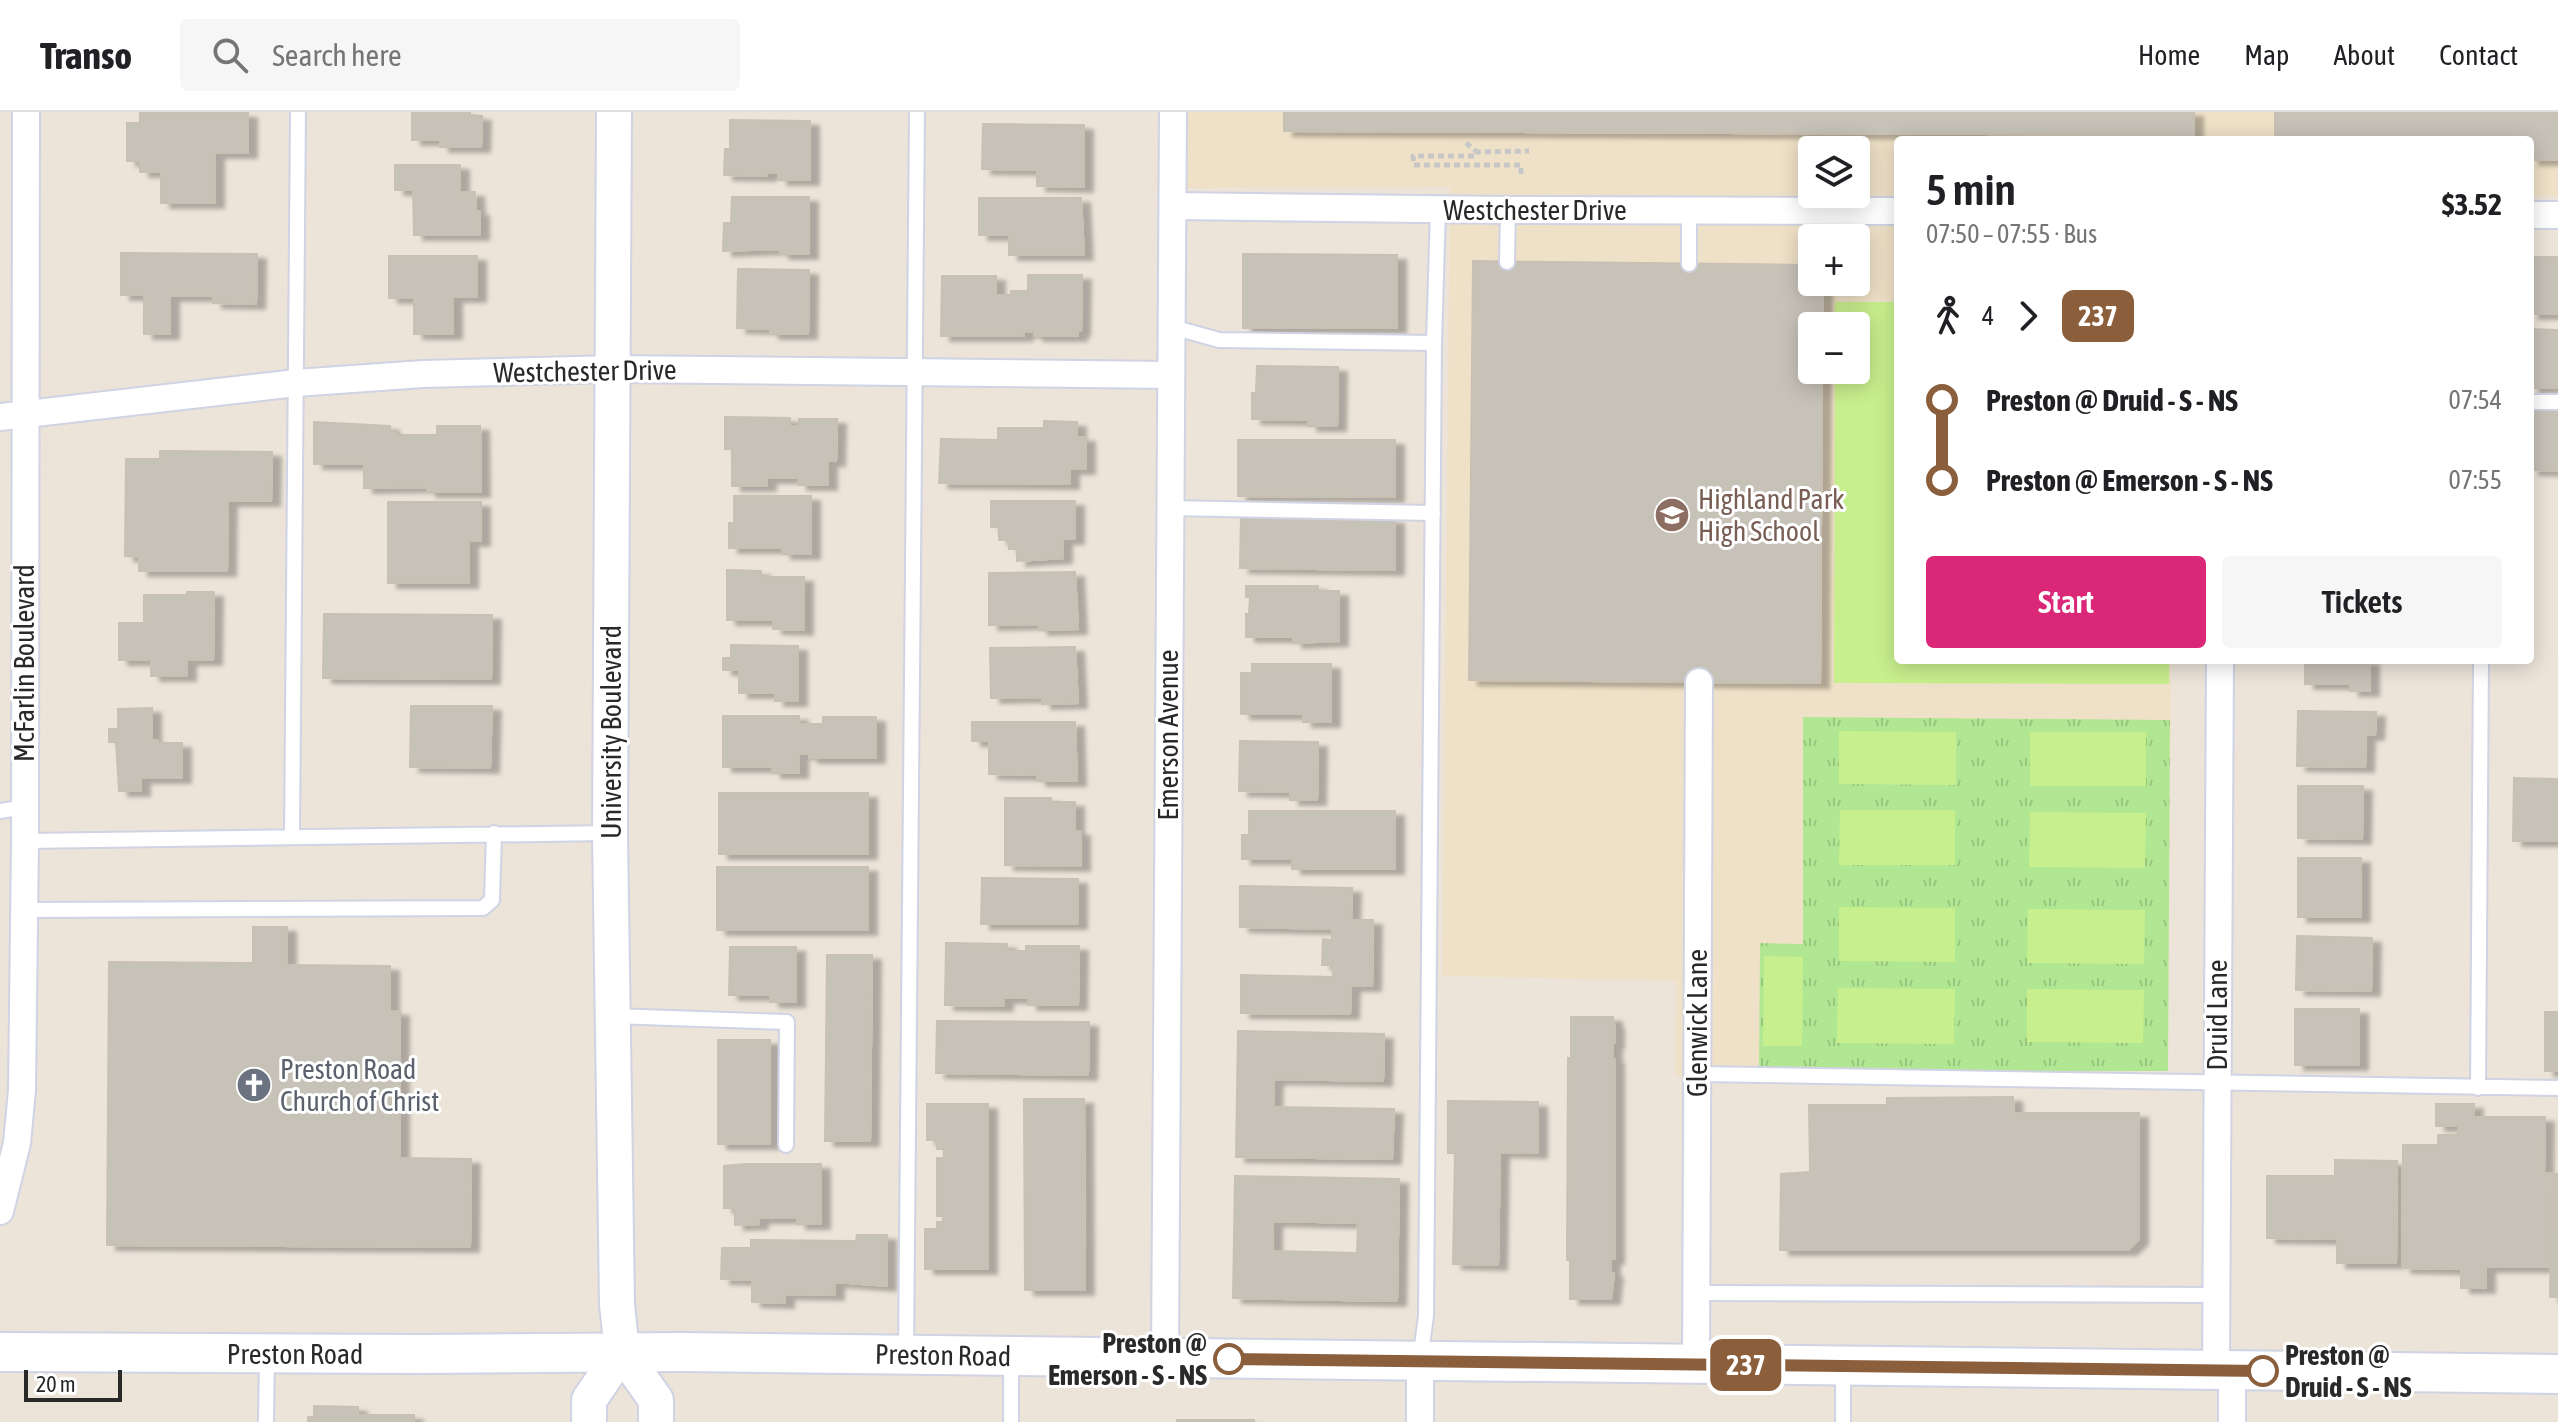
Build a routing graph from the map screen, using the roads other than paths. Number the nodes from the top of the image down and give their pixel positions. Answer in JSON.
{"nodes":[{"id":1,"x":26,"y":112,"type":"edge"},
{"id":2,"x":298,"y":112,"type":"edge"},
{"id":3,"x":614,"y":112,"type":"edge"},
{"id":4,"x":917,"y":112,"type":"edge"},
{"id":5,"x":1173,"y":112,"type":"edge"},
{"id":6,"x":1173,"y":206,"type":"junction"},
{"id":7,"x":1438,"y":209,"type":"junction"},
{"id":8,"x":1508,"y":210,"type":"junction"},
{"id":9,"x":1689,"y":210,"type":"junction"},
{"id":10,"x":1894,"y":211,"type":"edge"},
{"id":11,"x":2534,"y":215,"type":"edge"},
{"id":12,"x":2558,"y":215,"type":"edge"},
{"id":13,"x":1507,"y":262,"type":"dead end"},
{"id":14,"x":1689,"y":264,"type":"dead end"},
{"id":15,"x":1172,"y":327,"type":"junction"},
{"id":16,"x":1434,"y":343,"type":"junction"},
{"id":17,"x":613,"y":369,"type":"junction"},
{"id":18,"x":915,"y":372,"type":"junction"},
{"id":19,"x":1171,"y":375,"type":"junction"},
{"id":20,"x":296,"y":383,"type":"junction"},
{"id":21,"x":2534,"y":402,"type":"edge"},
{"id":22,"x":2558,"y":402,"type":"edge"},
{"id":23,"x":12,"y":415,"type":"edge"},
{"id":24,"x":1170,"y":508,"type":"junction"},
{"id":25,"x":1433,"y":513,"type":"junction"},
{"id":26,"x":2220,"y":664,"type":"edge"},
{"id":27,"x":2481,"y":664,"type":"edge"},
{"id":28,"x":1699,"y":682,"type":"dead end"},
{"id":29,"x":12,"y":809,"type":"edge"},
{"id":30,"x":494,"y":833,"type":"junction"},
{"id":31,"x":610,"y":833,"type":"junction"},
{"id":32,"x":292,"y":836,"type":"junction"},
{"id":33,"x":25,"y":841,"type":"junction"},
{"id":34,"x":24,"y":910,"type":"junction"},
{"id":35,"x":612,"y":1016,"type":"junction"},
{"id":36,"x":1697,"y":1074,"type":"junction"},
{"id":37,"x":2216,"y":1082,"type":"junction"},
{"id":38,"x":2478,"y":1088,"type":"junction"},
{"id":39,"x":2558,"y":1088,"type":"edge"},
{"id":40,"x":786,"y":1145,"type":"dead end"},
{"id":41,"x":0,"y":1211,"type":"edge"},
{"id":42,"x":1697,"y":1293,"type":"junction"},
{"id":43,"x":2217,"y":1295,"type":"junction"},
{"id":44,"x":0,"y":1352,"type":"edge"},
{"id":45,"x":622,"y":1352,"type":"junction"},
{"id":46,"x":267,"y":1353,"type":"junction"},
{"id":47,"x":906,"y":1355,"type":"junction"},
{"id":48,"x":1011,"y":1356,"type":"junction"},
{"id":49,"x":1165,"y":1358,"type":"junction"},
{"id":50,"x":1420,"y":1361,"type":"junction"},
{"id":51,"x":1696,"y":1364,"type":"junction"},
{"id":52,"x":1843,"y":1366,"type":"junction"},
{"id":53,"x":2224,"y":1370,"type":"junction"},
{"id":54,"x":2558,"y":1374,"type":"edge"},
{"id":55,"x":266,"y":1422,"type":"edge"},
{"id":56,"x":589,"y":1422,"type":"edge"},
{"id":57,"x":656,"y":1422,"type":"edge"},
{"id":58,"x":1011,"y":1422,"type":"edge"},
{"id":59,"x":1420,"y":1422,"type":"edge"},
{"id":60,"x":1843,"y":1422,"type":"edge"},
{"id":61,"x":2232,"y":1422,"type":"edge"}],
"edges":[{"from":1,"to":23,"type":"street","name":"McFarlin Boulevard"},
{"from":2,"to":20,"type":"lane"},
{"from":3,"to":17,"type":"street","name":"University Boulevard"},
{"from":4,"to":18,"type":"lane"},
{"from":5,"to":6,"type":"street","name":"Emerson Avenue"},
{"from":6,"to":7,"type":"street","name":"Westchester Drive"},
{"from":6,"to":15,"type":"street","name":"Emerson Avenue"},
{"from":7,"to":8,"type":"street","name":"Westchester Drive"},
{"from":7,"to":16,"type":"lane"},
{"from":8,"to":9,"type":"street","name":"Westchester Drive"},
{"from":8,"to":13,"type":"lane"},
{"from":9,"to":10,"type":"street","name":"Westchester Drive"},
{"from":9,"to":14,"type":"lane"},
{"from":11,"to":12,"type":"street"},
{"from":15,"to":16,"type":"lane"},
{"from":15,"to":19,"type":"street","name":"Emerson Avenue"},
{"from":16,"to":25,"type":"lane"},
{"from":17,"to":18,"type":"street","name":"Westchester Drive"},
{"from":17,"to":20,"type":"street","name":"Westchester Drive"},
{"from":17,"to":31,"type":"street","name":"University Boulevard"},
{"from":18,"to":19,"type":"street","name":"Westchester Drive"},
{"from":18,"to":47,"type":"lane"},
{"from":19,"to":24,"type":"street","name":"Emerson Avenue"},
{"from":20,"to":23,"type":"street","name":"Westchester Drive"},
{"from":20,"to":32,"type":"lane"},
{"from":21,"to":22,"type":"lane"},
{"from":23,"to":29,"type":"street","name":"McFarlin Boulevard"},
{"from":24,"to":25,"type":"lane"},
{"from":24,"to":49,"type":"street","name":"Emerson Avenue"},
{"from":25,"to":50,"type":"lane"},
{"from":26,"to":37,"type":"street","name":"Druid Lane"},
{"from":27,"to":38,"type":"lane"},
{"from":28,"to":36,"type":"street","name":"Glenwick Lane"},
{"from":29,"to":33,"type":"street","name":"McFarlin Boulevard"},
{"from":30,"to":31,"type":"lane"},
{"from":30,"to":32,"type":"lane"},
{"from":30,"to":34,"type":"lane"},
{"from":31,"to":35,"type":"street","name":"University Boulevard"},
{"from":32,"to":33,"type":"lane"},
{"from":33,"to":34,"type":"street","name":"McFarlin Boulevard"},
{"from":34,"to":41,"type":"street","name":"McFarlin Boulevard"},
{"from":35,"to":40,"type":"lane"},
{"from":35,"to":45,"type":"street","name":"University Boulevard"},
{"from":36,"to":37,"type":"lane"},
{"from":36,"to":42,"type":"street","name":"Glenwick Lane"},
{"from":37,"to":38,"type":"lane"},
{"from":37,"to":43,"type":"street","name":"Druid Lane"},
{"from":38,"to":39,"type":"lane"},
{"from":42,"to":43,"type":"lane"},
{"from":42,"to":51,"type":"street","name":"Glenwick Lane"},
{"from":43,"to":53,"type":"street","name":"Druid Lane"},
{"from":44,"to":46,"type":"main road","name":"Preston Road"},
{"from":45,"to":46,"type":"main road","name":"Preston Road"},
{"from":45,"to":47,"type":"main road","name":"Preston Road"},
{"from":45,"to":56,"type":"street"},
{"from":45,"to":57,"type":"street","name":"University Boulevard"},
{"from":46,"to":55,"type":"lane"},
{"from":47,"to":48,"type":"main road","name":"Preston Road"},
{"from":48,"to":49,"type":"main road","name":"Preston Road"},
{"from":48,"to":58,"type":"lane"},
{"from":49,"to":50,"type":"main road","name":"Preston Road"},
{"from":50,"to":51,"type":"main road","name":"Preston Road"},
{"from":50,"to":59,"type":"street"},
{"from":51,"to":52,"type":"main road","name":"Preston Road"},
{"from":52,"to":53,"type":"main road","name":"Preston Road"},
{"from":52,"to":60,"type":"lane"},
{"from":53,"to":54,"type":"main road","name":"Preston Road"},
{"from":53,"to":61,"type":"street","name":"Druid Lane"}]}
